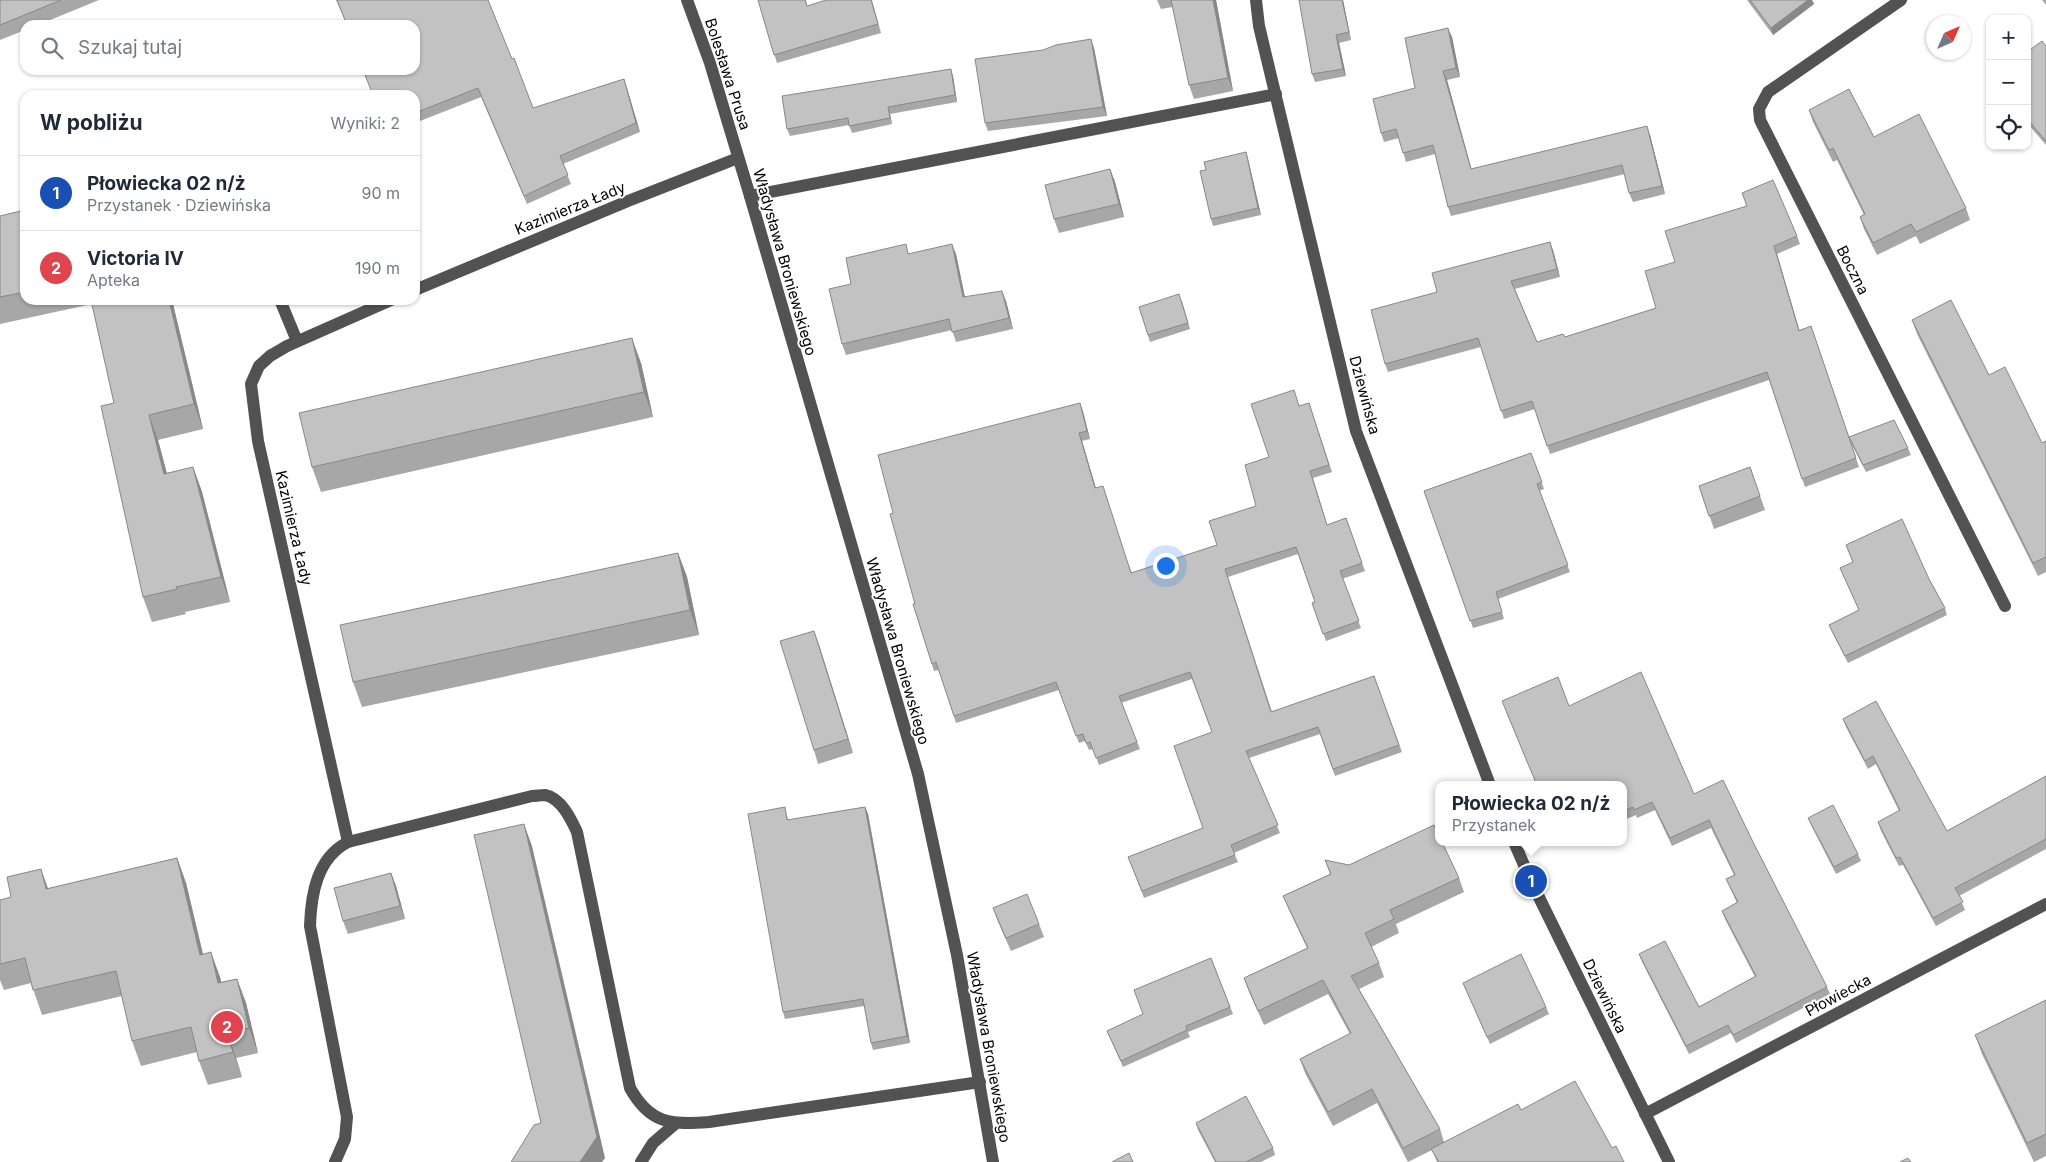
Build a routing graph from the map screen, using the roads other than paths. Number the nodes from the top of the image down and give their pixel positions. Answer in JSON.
{"nodes":[{"id":1,"x":687,"y":0,"type":"edge"},
{"id":2,"x":1256,"y":0,"type":"edge"},
{"id":3,"x":1901,"y":0,"type":"edge"},
{"id":4,"x":1276,"y":94,"type":"junction"},
{"id":5,"x":738,"y":158,"type":"junction"},
{"id":6,"x":750,"y":196,"type":"junction"},
{"id":7,"x":420,"y":288,"type":"edge"},
{"id":8,"x":282,"y":305,"type":"edge"},
{"id":9,"x":380,"y":305,"type":"edge"},
{"id":10,"x":297,"y":341,"type":"junction"},
{"id":11,"x":2005,"y":606,"type":"dead end"},
{"id":12,"x":1488,"y":781,"type":"edge"},
{"id":13,"x":348,"y":842,"type":"junction"},
{"id":14,"x":1516,"y":846,"type":"edge"},
{"id":15,"x":2046,"y":904,"type":"edge"},
{"id":16,"x":980,"y":1082,"type":"junction"},
{"id":17,"x":1645,"y":1114,"type":"junction"},
{"id":18,"x":675,"y":1124,"type":"junction"},
{"id":19,"x":335,"y":1162,"type":"edge"},
{"id":20,"x":641,"y":1162,"type":"edge"},
{"id":21,"x":993,"y":1162,"type":"edge"},
{"id":22,"x":1670,"y":1162,"type":"edge"}],
"edges":[{"from":1,"to":5,"type":"street","name":"Bolesława Prusa"},
{"from":2,"to":4,"type":"street","name":"Dziewińska"},
{"from":3,"to":11,"type":"street","name":"Boczna"},
{"from":4,"to":6,"type":"street"},
{"from":4,"to":12,"type":"street","name":"Dziewińska"},
{"from":5,"to":6,"type":"street","name":"Władysława Broniewskiego"},
{"from":5,"to":7,"type":"street","name":"Kazimierza Łady"},
{"from":6,"to":16,"type":"street","name":"Władysława Broniewskiego"},
{"from":8,"to":10,"type":"street"},
{"from":9,"to":10,"type":"street","name":"Kazimierza Łady"},
{"from":10,"to":13,"type":"street","name":"Kazimierza Łady"},
{"from":13,"to":18,"type":"street"},
{"from":13,"to":19,"type":"street"},
{"from":14,"to":17,"type":"street","name":"Dziewińska"},
{"from":15,"to":17,"type":"street","name":"Płowiecka"},
{"from":16,"to":18,"type":"street"},
{"from":16,"to":21,"type":"street","name":"Władysława Broniewskiego"},
{"from":17,"to":22,"type":"street","name":"Dziewińska"},
{"from":18,"to":20,"type":"street"}]}
